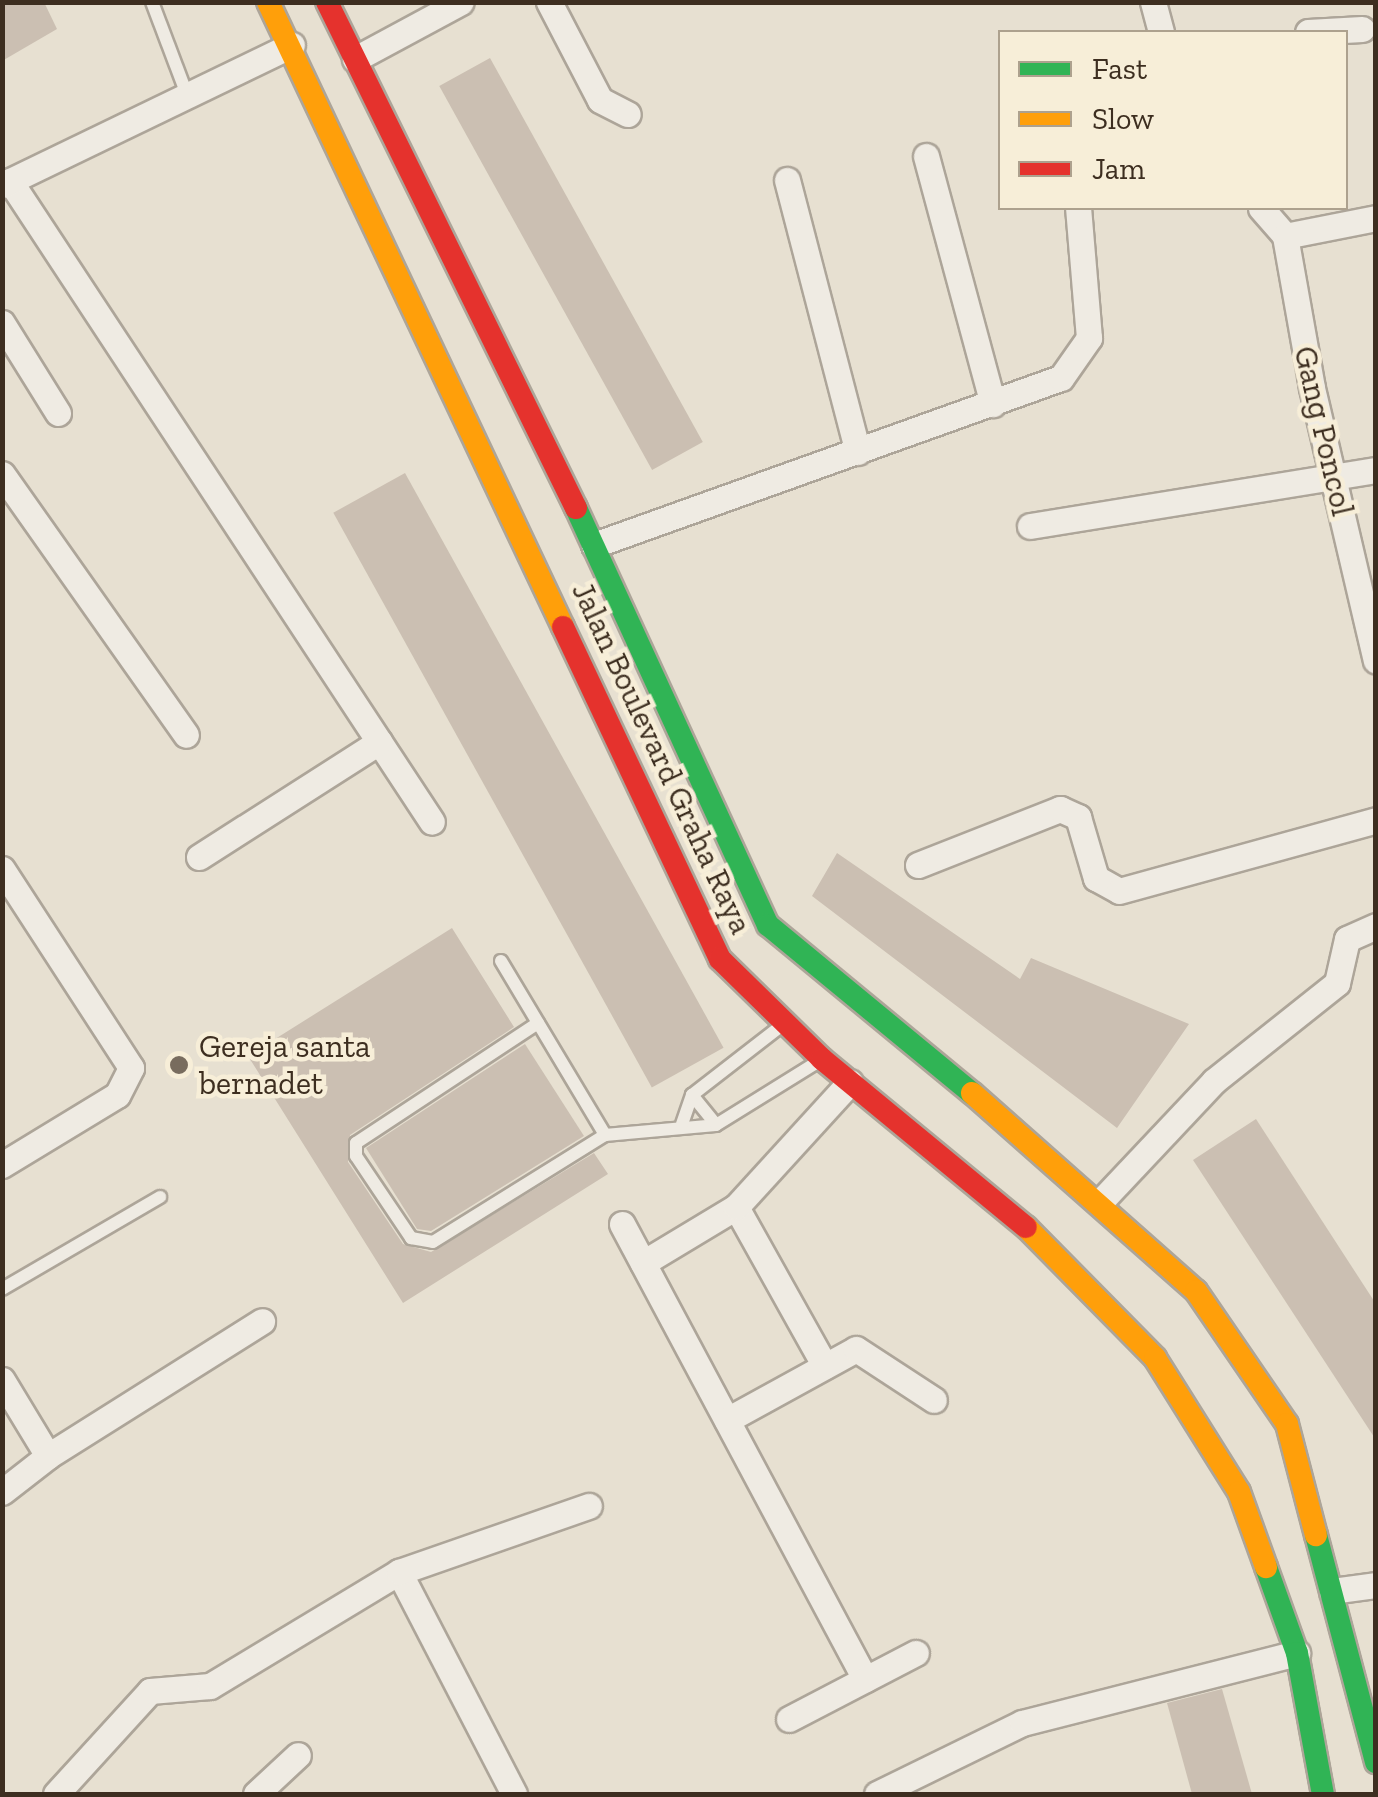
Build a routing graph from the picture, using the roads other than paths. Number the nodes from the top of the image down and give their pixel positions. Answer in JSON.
{"nodes":[{"id":1,"x":152,"y":2,"type":"edge"},
{"id":2,"x":268,"y":2,"type":"edge"},
{"id":3,"x":327,"y":2,"type":"edge"},
{"id":4,"x":549,"y":2,"type":"edge"},
{"id":5,"x":1153,"y":2,"type":"edge"},
{"id":6,"x":451,"y":6,"type":"edge"},
{"id":7,"x":1362,"y":29,"type":"dead end"},
{"id":8,"x":1160,"y":30,"type":"edge"},
{"id":9,"x":1344,"y":30,"type":"edge"},
{"id":10,"x":292,"y":46,"type":"junction"},
{"id":11,"x":354,"y":59,"type":"junction"},
{"id":12,"x":186,"y":92,"type":"junction"},
{"id":13,"x":628,"y":114,"type":"dead end"},
{"id":14,"x":926,"y":156,"type":"dead end"},
{"id":15,"x":788,"y":180,"type":"dead end"},
{"id":16,"x":6,"y":183,"type":"edge"},
{"id":17,"x":1078,"y":210,"type":"edge"},
{"id":18,"x":1263,"y":210,"type":"edge"},
{"id":19,"x":1376,"y":218,"type":"edge"},
{"id":20,"x":1286,"y":236,"type":"junction"},
{"id":21,"x":2,"y":323,"type":"edge"},
{"id":22,"x":993,"y":404,"type":"junction"},
{"id":23,"x":58,"y":413,"type":"dead end"},
{"id":24,"x":858,"y":452,"type":"junction"},
{"id":25,"x":1376,"y":470,"type":"edge"},
{"id":26,"x":2,"y":474,"type":"edge"},
{"id":27,"x":1335,"y":478,"type":"junction"},
{"id":28,"x":1030,"y":526,"type":"dead end"},
{"id":29,"x":594,"y":545,"type":"junction"},
{"id":30,"x":1376,"y":661,"type":"edge"},
{"id":31,"x":186,"y":735,"type":"dead end"},
{"id":32,"x":379,"y":742,"type":"junction"},
{"id":33,"x":1376,"y":820,"type":"edge"},
{"id":34,"x":432,"y":822,"type":"dead end"},
{"id":35,"x":199,"y":857,"type":"dead end"},
{"id":36,"x":918,"y":865,"type":"dead end"},
{"id":37,"x":2,"y":869,"type":"edge"},
{"id":38,"x":1376,"y":926,"type":"edge"},
{"id":39,"x":744,"y":942,"type":"junction"},
{"id":40,"x":500,"y":960,"type":"dead end"},
{"id":41,"x":538,"y":1022,"type":"junction"},
{"id":42,"x":784,"y":1024,"type":"junction"},
{"id":43,"x":822,"y":1059,"type":"junction"},
{"id":44,"x":850,"y":1082,"type":"junction"},
{"id":45,"x":692,"y":1095,"type":"junction"},
{"id":46,"x":682,"y":1124,"type":"junction"},
{"id":47,"x":716,"y":1125,"type":"junction"},
{"id":48,"x":605,"y":1135,"type":"junction"},
{"id":49,"x":2,"y":1166,"type":"edge"},
{"id":50,"x":160,"y":1197,"type":"dead end"},
{"id":51,"x":1102,"y":1200,"type":"junction"},
{"id":52,"x":736,"y":1208,"type":"junction"},
{"id":53,"x":622,"y":1224,"type":"dead end"},
{"id":54,"x":643,"y":1263,"type":"junction"},
{"id":55,"x":2,"y":1289,"type":"edge"},
{"id":56,"x":262,"y":1320,"type":"dead end"},
{"id":57,"x":825,"y":1366,"type":"junction"},
{"id":58,"x":2,"y":1380,"type":"edge"},
{"id":59,"x":934,"y":1400,"type":"dead end"},
{"id":60,"x":726,"y":1420,"type":"junction"},
{"id":61,"x":48,"y":1456,"type":"junction"},
{"id":62,"x":2,"y":1492,"type":"edge"},
{"id":63,"x":588,"y":1506,"type":"dead end"},
{"id":64,"x":399,"y":1572,"type":"junction"},
{"id":65,"x":1376,"y":1584,"type":"edge"},
{"id":66,"x":1332,"y":1591,"type":"junction"},
{"id":67,"x":916,"y":1653,"type":"dead end"},
{"id":68,"x":1297,"y":1653,"type":"junction"},
{"id":69,"x":865,"y":1679,"type":"junction"},
{"id":70,"x":790,"y":1719,"type":"dead end"},
{"id":71,"x":298,"y":1755,"type":"dead end"},
{"id":72,"x":1376,"y":1762,"type":"edge"},
{"id":73,"x":56,"y":1794,"type":"edge"},
{"id":74,"x":256,"y":1794,"type":"edge"},
{"id":75,"x":514,"y":1794,"type":"edge"},
{"id":76,"x":877,"y":1794,"type":"edge"},
{"id":77,"x":1323,"y":1794,"type":"edge"}],
"edges":[{"from":1,"to":12,"type":"lane"},
{"from":2,"to":10,"type":"main road","name":"Jalan Boulevard Graha Raya"},
{"from":3,"to":11,"type":"main road","name":"Jalan Boulevard Graha Raya"},
{"from":4,"to":13,"type":"street"},
{"from":5,"to":8,"type":"street"},
{"from":6,"to":11,"type":"street"},
{"from":7,"to":9,"type":"street"},
{"from":10,"to":12,"type":"street"},
{"from":10,"to":39,"type":"main road","name":"Jalan Boulevard Graha Raya"},
{"from":11,"to":29,"type":"main road","name":"Jalan Boulevard Graha Raya"},
{"from":12,"to":16,"type":"street"},
{"from":14,"to":22,"type":"street"},
{"from":15,"to":24,"type":"street"},
{"from":16,"to":32,"type":"street"},
{"from":17,"to":22,"type":"street"},
{"from":18,"to":20,"type":"street"},
{"from":19,"to":20,"type":"street"},
{"from":20,"to":27,"type":"street","name":"Gang Poncol"},
{"from":21,"to":23,"type":"street"},
{"from":22,"to":24,"type":"street"},
{"from":24,"to":29,"type":"street"},
{"from":25,"to":27,"type":"street"},
{"from":26,"to":31,"type":"street"},
{"from":27,"to":28,"type":"street"},
{"from":27,"to":30,"type":"street","name":"Gang Poncol"},
{"from":29,"to":39,"type":"main road","name":"Jalan Boulevard Graha Raya"},
{"from":32,"to":34,"type":"street"},
{"from":32,"to":35,"type":"street"},
{"from":33,"to":36,"type":"street"},
{"from":37,"to":49,"type":"street"},
{"from":38,"to":51,"type":"street"},
{"from":39,"to":42,"type":"main road","name":"Jalan Boulevard Graha Raya"},
{"from":39,"to":51,"type":"main road","name":"Jalan Boulevard Graha Raya"},
{"from":40,"to":41,"type":"lane"},
{"from":41,"to":48,"type":"lane"},
{"from":41,"to":48,"type":"lane"},
{"from":42,"to":43,"type":"main road","name":"Jalan Boulevard Graha Raya"},
{"from":42,"to":45,"type":"lane"},
{"from":43,"to":44,"type":"main road","name":"Jalan Boulevard Graha Raya"},
{"from":43,"to":47,"type":"lane"},
{"from":44,"to":52,"type":"street"},
{"from":44,"to":68,"type":"main road","name":"Jalan Boulevard Graha Raya"},
{"from":45,"to":46,"type":"lane"},
{"from":45,"to":47,"type":"lane"},
{"from":46,"to":47,"type":"lane"},
{"from":46,"to":48,"type":"lane"},
{"from":50,"to":55,"type":"lane"},
{"from":51,"to":66,"type":"main road","name":"Jalan Boulevard Graha Raya"},
{"from":52,"to":54,"type":"street"},
{"from":52,"to":57,"type":"street"},
{"from":53,"to":54,"type":"street"},
{"from":54,"to":60,"type":"street"},
{"from":56,"to":61,"type":"street"},
{"from":57,"to":59,"type":"street"},
{"from":57,"to":60,"type":"street"},
{"from":58,"to":61,"type":"street"},
{"from":60,"to":69,"type":"street"},
{"from":61,"to":62,"type":"street"},
{"from":63,"to":64,"type":"street"},
{"from":64,"to":73,"type":"street"},
{"from":64,"to":75,"type":"street"},
{"from":65,"to":66,"type":"street"},
{"from":66,"to":72,"type":"main road","name":"Jalan Boulevard Graha Raya"},
{"from":67,"to":69,"type":"street"},
{"from":68,"to":76,"type":"street"},
{"from":68,"to":77,"type":"main road","name":"Jalan Boulevard Graha Raya"},
{"from":69,"to":70,"type":"street"},
{"from":71,"to":74,"type":"street"}]}
